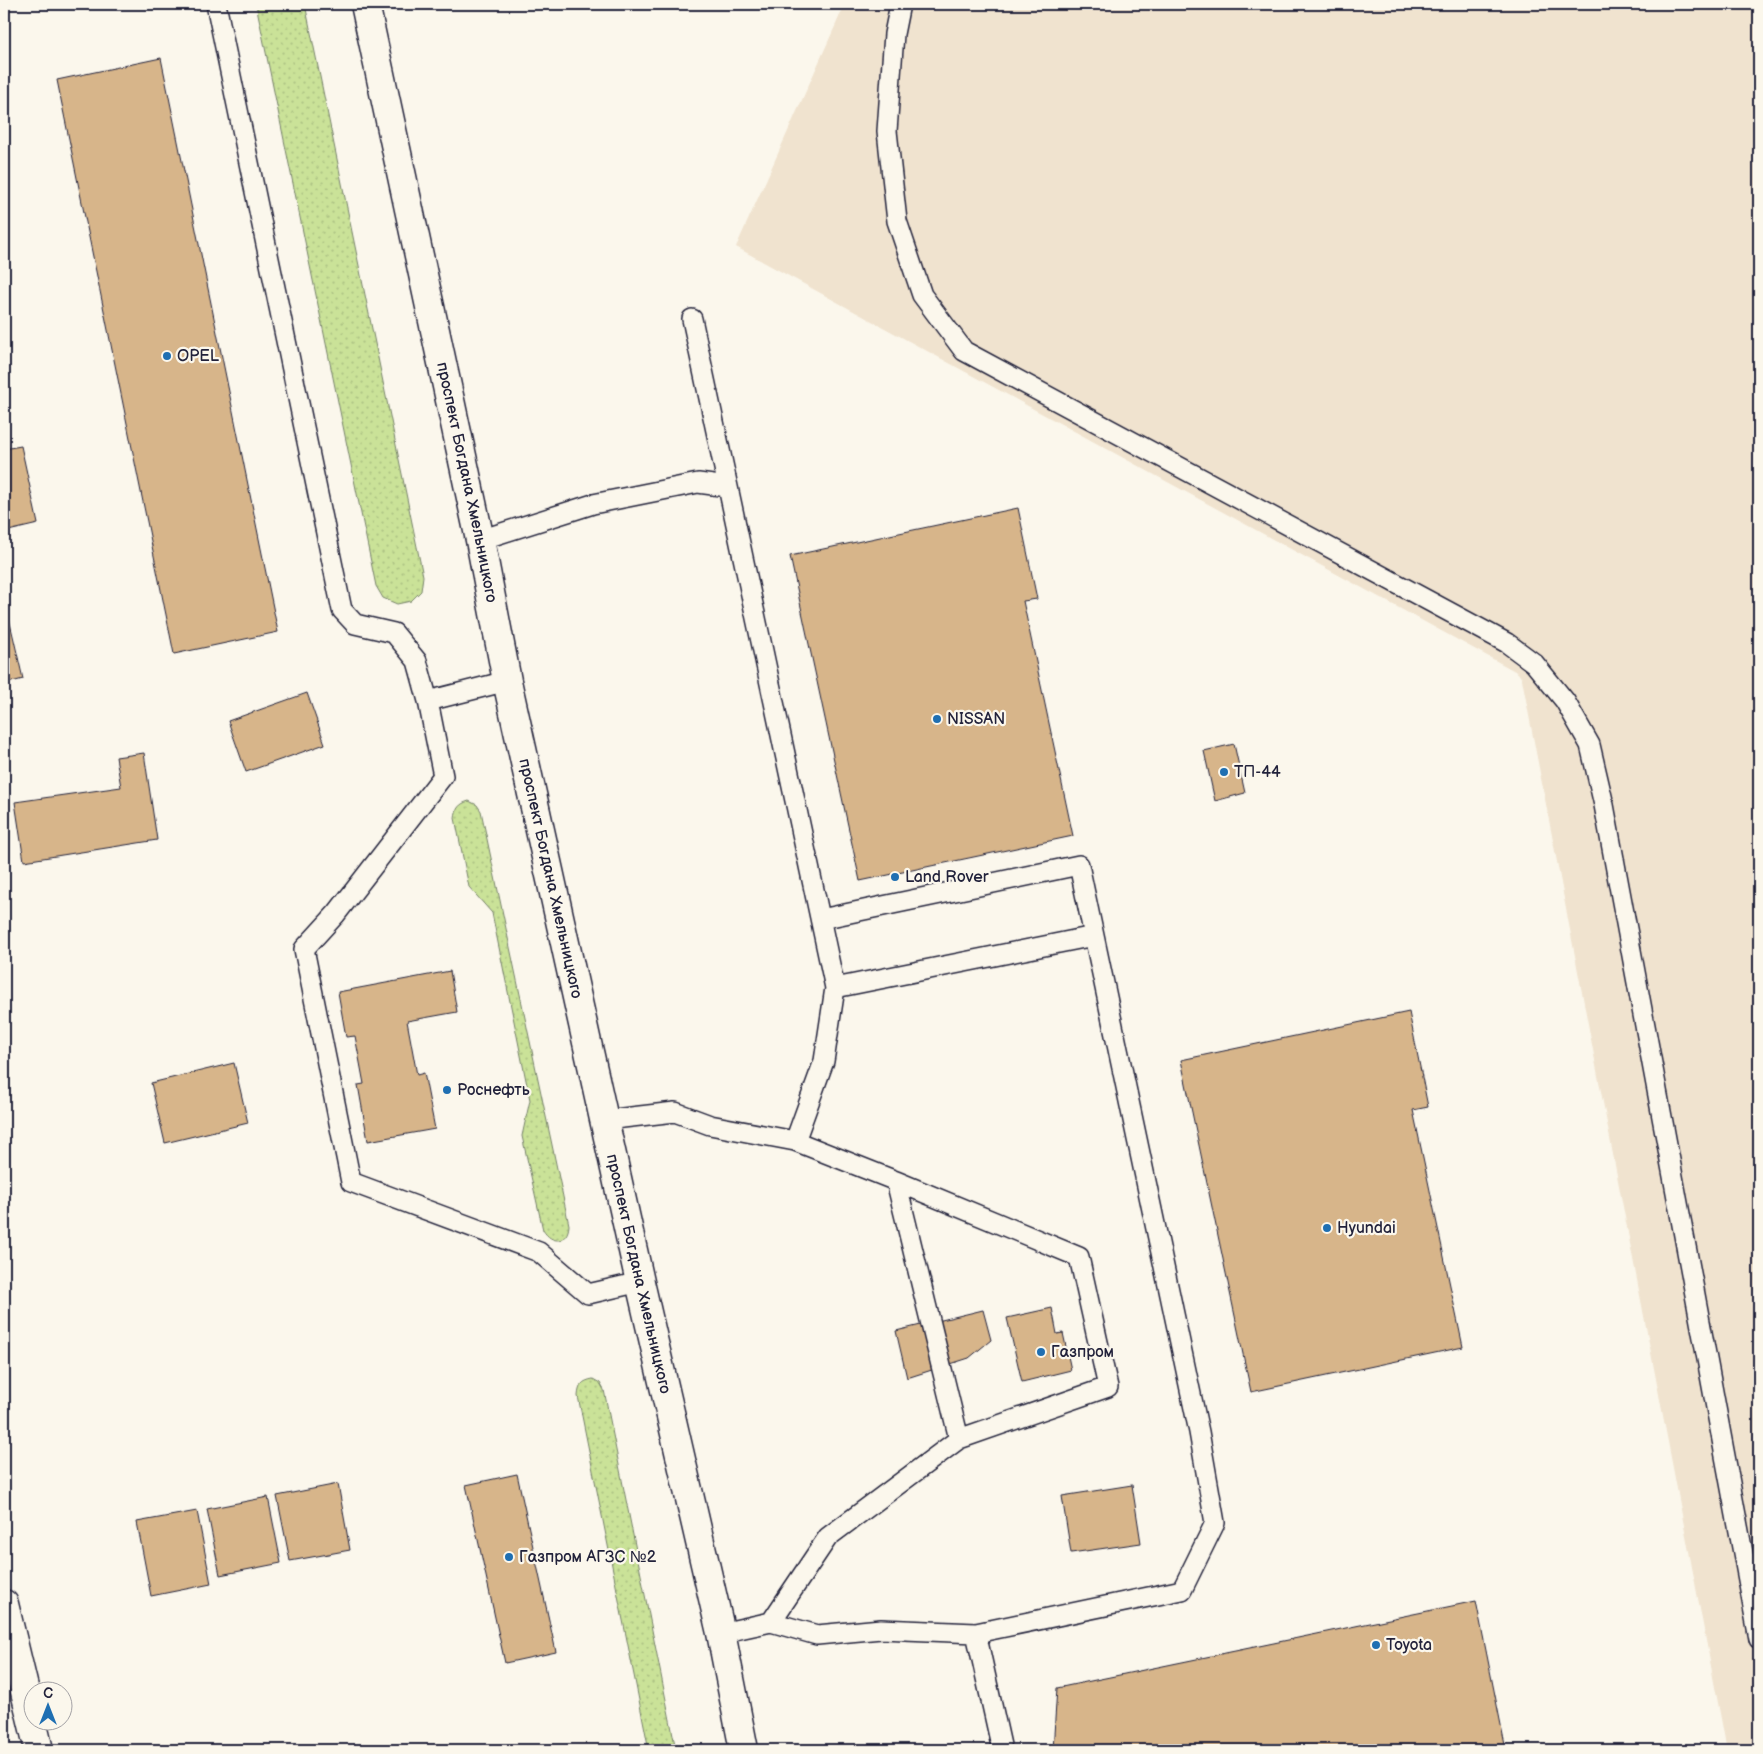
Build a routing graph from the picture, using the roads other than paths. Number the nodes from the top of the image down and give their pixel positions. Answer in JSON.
{"nodes":[{"id":1,"x":216,"y":4,"type":"edge"},
{"id":2,"x":365,"y":4,"type":"edge"},
{"id":3,"x":900,"y":4,"type":"edge"},
{"id":4,"x":692,"y":319,"type":"dead end"},
{"id":5,"x":728,"y":487,"type":"junction"},
{"id":6,"x":480,"y":540,"type":"junction"},
{"id":7,"x":507,"y":681,"type":"junction"},
{"id":8,"x":428,"y":701,"type":"junction"},
{"id":9,"x":820,"y":919,"type":"junction"},
{"id":10,"x":1094,"y":936,"type":"junction"},
{"id":11,"x":835,"y":988,"type":"junction"},
{"id":12,"x":605,"y":1120,"type":"junction"},
{"id":13,"x":795,"y":1140,"type":"junction"},
{"id":14,"x":896,"y":1181,"type":"junction"},
{"id":15,"x":640,"y":1282,"type":"junction"},
{"id":16,"x":959,"y":1439,"type":"junction"},
{"id":17,"x":4,"y":1604,"type":"edge"},
{"id":18,"x":771,"y":1622,"type":"junction"},
{"id":19,"x":721,"y":1634,"type":"junction"},
{"id":20,"x":976,"y":1634,"type":"junction"},
{"id":21,"x":1759,"y":1639,"type":"edge"},
{"id":22,"x":39,"y":1750,"type":"edge"},
{"id":23,"x":744,"y":1750,"type":"edge"},
{"id":24,"x":1002,"y":1750,"type":"edge"}],
"edges":[{"from":1,"to":8,"type":"lane"},
{"from":2,"to":6,"type":"main road","name":"проспект Богдана Хмельницкого"},
{"from":3,"to":21,"type":"lane"},
{"from":4,"to":5,"type":"lane"},
{"from":5,"to":6,"type":"lane"},
{"from":5,"to":9,"type":"lane"},
{"from":6,"to":7,"type":"main road","name":"проспект Богдана Хмельницкого"},
{"from":7,"to":8,"type":"lane"},
{"from":7,"to":12,"type":"main road","name":"проспект Богдана Хмельницкого"},
{"from":8,"to":15,"type":"lane"},
{"from":9,"to":10,"type":"lane"},
{"from":9,"to":11,"type":"lane"},
{"from":10,"to":11,"type":"lane"},
{"from":10,"to":20,"type":"lane"},
{"from":11,"to":13,"type":"lane"},
{"from":12,"to":13,"type":"lane"},
{"from":12,"to":15,"type":"main road","name":"проспект Богдана Хмельницкого"},
{"from":13,"to":14,"type":"lane"},
{"from":14,"to":16,"type":"lane"},
{"from":14,"to":16,"type":"lane"},
{"from":15,"to":19,"type":"main road","name":"проспект Богдана Хмельницкого"},
{"from":16,"to":18,"type":"lane"},
{"from":17,"to":22,"type":"main road"},
{"from":18,"to":19,"type":"lane"},
{"from":18,"to":20,"type":"lane"},
{"from":19,"to":23,"type":"main road","name":"проспект Богдана Хмельницкого"},
{"from":20,"to":24,"type":"lane"}]}
